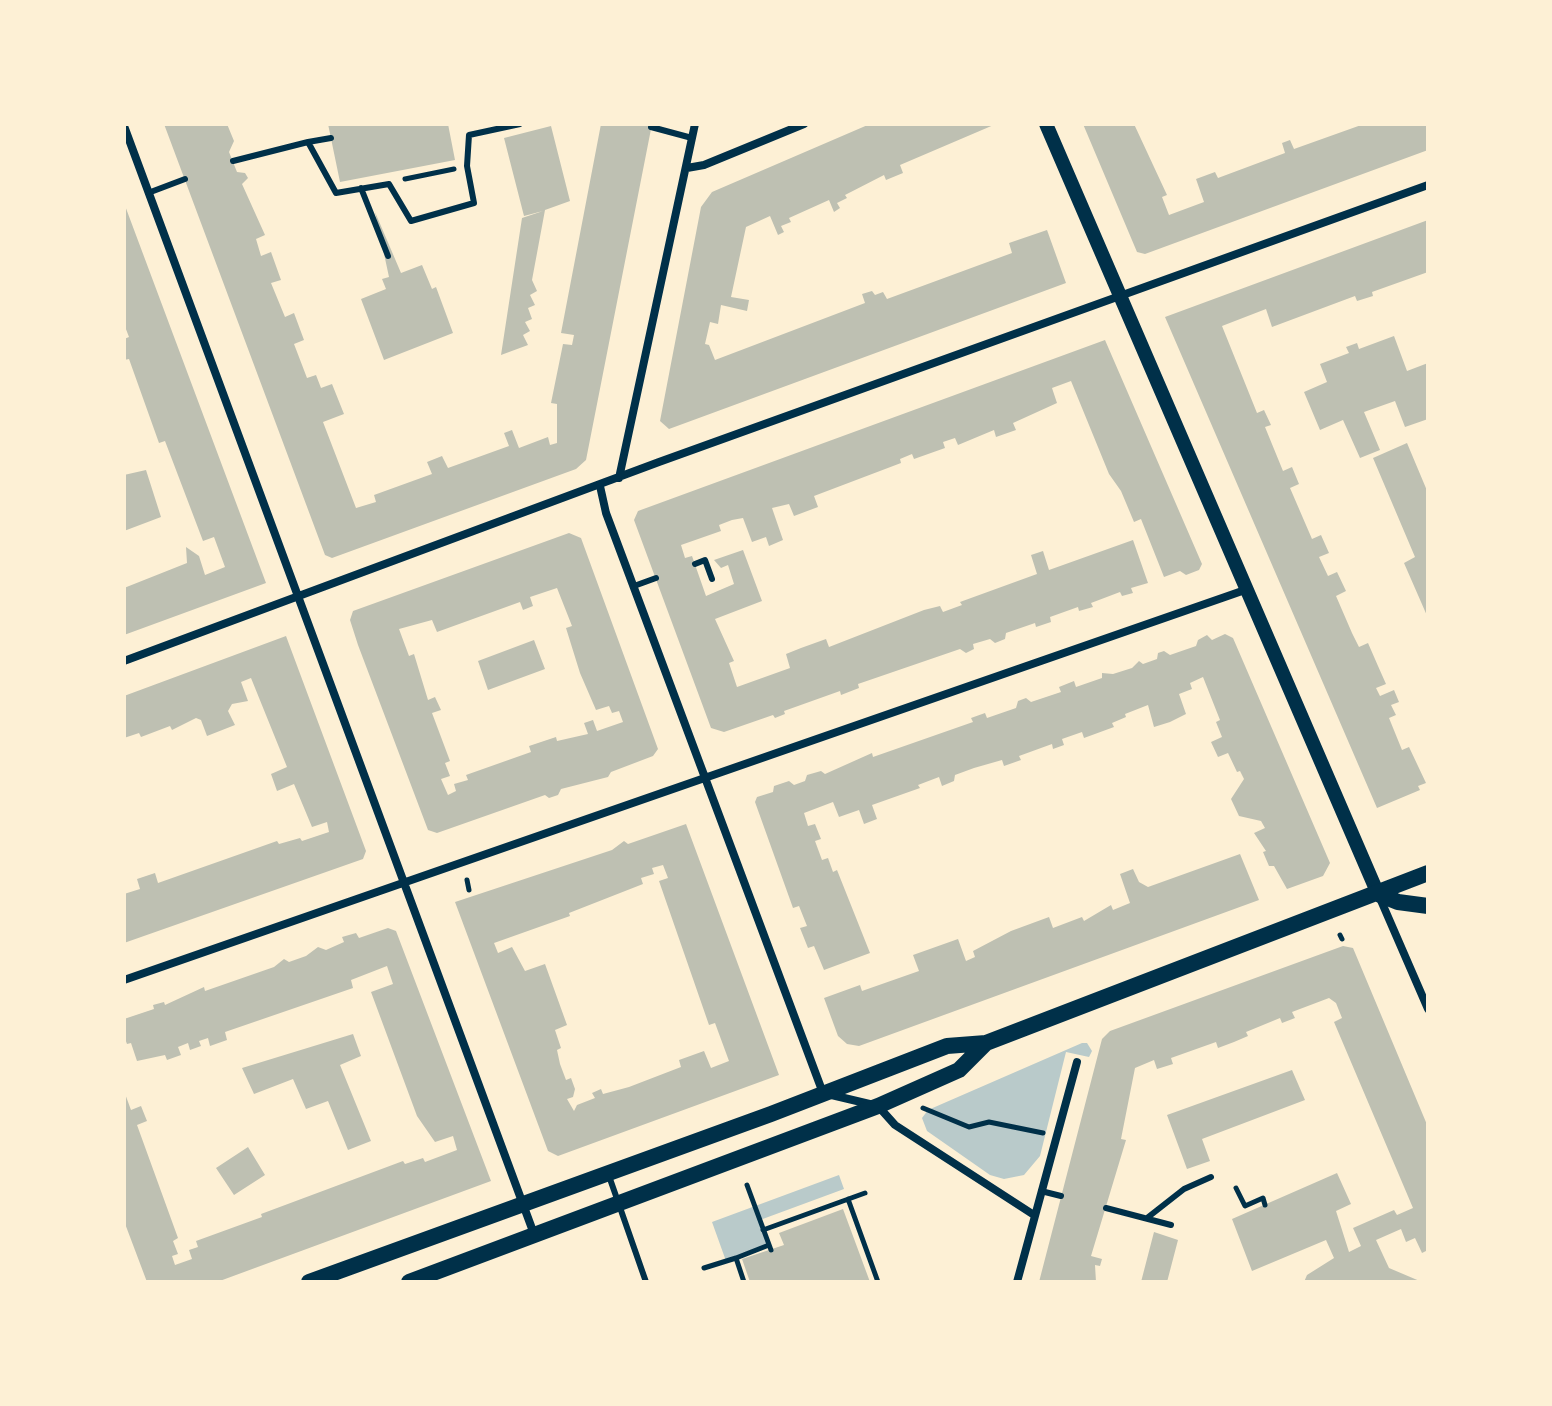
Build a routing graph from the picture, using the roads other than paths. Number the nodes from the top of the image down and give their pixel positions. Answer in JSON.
{"nodes":[{"id":1,"x":520,"y":124,"type":"edge"},
{"id":2,"x":695,"y":124,"type":"edge"},
{"id":3,"x":804,"y":124,"type":"edge"},
{"id":4,"x":1046,"y":124,"type":"edge"},
{"id":5,"x":124,"y":126,"type":"edge"},
{"id":6,"x":651,"y":127,"type":"dead end"},
{"id":7,"x":331,"y":138,"type":"dead end"},
{"id":8,"x":692,"y":138,"type":"junction"},
{"id":9,"x":308,"y":142,"type":"junction"},
{"id":10,"x":127,"y":143,"type":"edge"},
{"id":11,"x":233,"y":161,"type":"dead end"},
{"id":12,"x":687,"y":168,"type":"junction"},
{"id":13,"x":185,"y":179,"type":"dead end"},
{"id":14,"x":1428,"y":185,"type":"edge"},
{"id":15,"x":361,"y":188,"type":"junction"},
{"id":16,"x":148,"y":193,"type":"junction"},
{"id":17,"x":388,"y":256,"type":"dead end"},
{"id":18,"x":1120,"y":296,"type":"junction"},
{"id":19,"x":619,"y":478,"type":"junction"},
{"id":20,"x":600,"y":486,"type":"junction"},
{"id":21,"x":695,"y":564,"type":"dead end"},
{"id":22,"x":656,"y":578,"type":"dead end"},
{"id":23,"x":712,"y":579,"type":"dead end"},
{"id":24,"x":634,"y":586,"type":"junction"},
{"id":25,"x":1245,"y":590,"type":"junction"},
{"id":26,"x":299,"y":598,"type":"junction"},
{"id":27,"x":124,"y":661,"type":"edge"},
{"id":28,"x":706,"y":776,"type":"junction"},
{"id":29,"x":1428,"y":873,"type":"edge"},
{"id":30,"x":405,"y":880,"type":"junction"},
{"id":31,"x":1378,"y":894,"type":"junction"},
{"id":32,"x":1428,"y":906,"type":"edge"},
{"id":33,"x":124,"y":980,"type":"edge"},
{"id":34,"x":1428,"y":1009,"type":"edge"},
{"id":35,"x":986,"y":1043,"type":"junction"},
{"id":36,"x":1077,"y":1062,"type":"dead end"},
{"id":37,"x":823,"y":1093,"type":"junction"},
{"id":38,"x":878,"y":1106,"type":"junction"},
{"id":39,"x":608,"y":1173,"type":"junction"},
{"id":40,"x":1211,"y":1177,"type":"dead end"},
{"id":41,"x":1041,"y":1191,"type":"junction"},
{"id":42,"x":1061,"y":1196,"type":"dead end"},
{"id":43,"x":523,"y":1203,"type":"junction"},
{"id":44,"x":619,"y":1204,"type":"junction"},
{"id":45,"x":1106,"y":1208,"type":"dead end"},
{"id":46,"x":1034,"y":1215,"type":"junction"},
{"id":47,"x":1147,"y":1218,"type":"junction"},
{"id":48,"x":1171,"y":1225,"type":"dead end"},
{"id":49,"x":534,"y":1235,"type":"junction"},
{"id":50,"x":309,"y":1282,"type":"edge"},
{"id":51,"x":409,"y":1282,"type":"edge"},
{"id":52,"x":646,"y":1282,"type":"edge"},
{"id":53,"x":1017,"y":1282,"type":"edge"}],
"edges":[{"from":1,"to":15,"type":"lane"},
{"from":2,"to":8,"type":"street"},
{"from":3,"to":12,"type":"street"},
{"from":4,"to":18,"type":"street"},
{"from":5,"to":10,"type":"street"},
{"from":6,"to":8,"type":"lane"},
{"from":7,"to":9,"type":"lane"},
{"from":8,"to":12,"type":"street"},
{"from":9,"to":11,"type":"lane"},
{"from":9,"to":15,"type":"lane"},
{"from":10,"to":16,"type":"street"},
{"from":12,"to":19,"type":"street"},
{"from":13,"to":16,"type":"lane"},
{"from":14,"to":18,"type":"street"},
{"from":15,"to":17,"type":"lane"},
{"from":16,"to":26,"type":"street"},
{"from":18,"to":19,"type":"street"},
{"from":18,"to":25,"type":"street"},
{"from":19,"to":20,"type":"street"},
{"from":20,"to":24,"type":"street"},
{"from":20,"to":26,"type":"street"},
{"from":21,"to":23,"type":"lane"},
{"from":22,"to":24,"type":"lane"},
{"from":24,"to":28,"type":"street"},
{"from":25,"to":28,"type":"street"},
{"from":25,"to":31,"type":"street"},
{"from":26,"to":27,"type":"street"},
{"from":26,"to":30,"type":"street"},
{"from":28,"to":30,"type":"street"},
{"from":28,"to":37,"type":"street"},
{"from":29,"to":31,"type":"main road"},
{"from":30,"to":33,"type":"street"},
{"from":30,"to":43,"type":"street"},
{"from":31,"to":32,"type":"main road"},
{"from":31,"to":34,"type":"street"},
{"from":31,"to":35,"type":"main road"},
{"from":35,"to":37,"type":"main road"},
{"from":35,"to":38,"type":"main road"},
{"from":36,"to":41,"type":"street"},
{"from":37,"to":38,"type":"street"},
{"from":37,"to":39,"type":"main road"},
{"from":38,"to":44,"type":"main road"},
{"from":38,"to":46,"type":"street"},
{"from":39,"to":43,"type":"main road"},
{"from":39,"to":44,"type":"lane"},
{"from":40,"to":47,"type":"lane"},
{"from":41,"to":42,"type":"lane"},
{"from":41,"to":46,"type":"street"},
{"from":43,"to":49,"type":"street"},
{"from":43,"to":50,"type":"main road"},
{"from":44,"to":49,"type":"main road"},
{"from":44,"to":52,"type":"lane"},
{"from":45,"to":47,"type":"lane"},
{"from":46,"to":53,"type":"street"},
{"from":47,"to":48,"type":"lane"},
{"from":49,"to":51,"type":"main road"}]}
